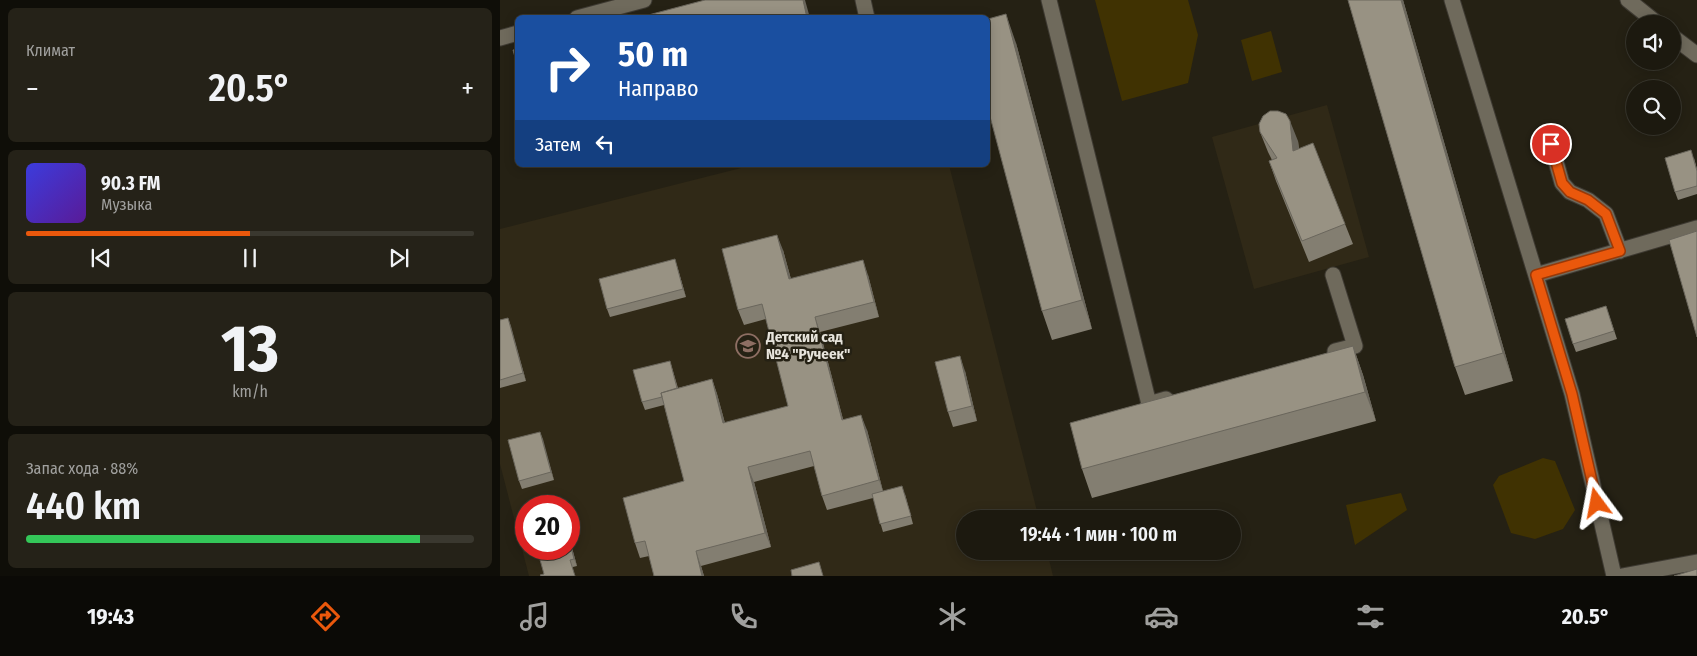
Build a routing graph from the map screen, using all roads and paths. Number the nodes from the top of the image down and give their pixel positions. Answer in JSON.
{"nodes":[{"id":1,"x":644,"y":0,"type":"edge"},
{"id":2,"x":863,"y":0,"type":"edge"},
{"id":3,"x":1049,"y":0,"type":"edge"},
{"id":4,"x":1452,"y":0,"type":"edge"},
{"id":5,"x":1628,"y":0,"type":"edge"},
{"id":6,"x":588,"y":15,"type":"edge"},
{"id":7,"x":866,"y":15,"type":"edge"},
{"id":8,"x":1647,"y":15,"type":"edge"},
{"id":9,"x":515,"y":34,"type":"edge"},
{"id":10,"x":500,"y":38,"type":"edge"},
{"id":11,"x":1681,"y":43,"type":"edge"},
{"id":12,"x":1697,"y":55,"type":"edge"},
{"id":13,"x":1551,"y":144,"type":"dead end"},
{"id":14,"x":1697,"y":228,"type":"edge"},
{"id":15,"x":1620,"y":251,"type":"junction"},
{"id":16,"x":1333,"y":275,"type":"dead end"},
{"id":17,"x":1536,"y":275,"type":"junction"},
{"id":18,"x":1318,"y":356,"type":"edge"},
{"id":19,"x":1177,"y":396,"type":"edge"},
{"id":20,"x":1697,"y":562,"type":"edge"},
{"id":21,"x":1614,"y":576,"type":"edge"},
{"id":22,"x":1622,"y":576,"type":"edge"}],
"edges":[{"from":1,"to":6,"type":"lane"},
{"from":2,"to":7,"type":"lane"},
{"from":3,"to":19,"type":"lane"},
{"from":4,"to":17,"type":"lane"},
{"from":5,"to":8,"type":"lane"},
{"from":9,"to":10,"type":"lane"},
{"from":11,"to":12,"type":"lane"},
{"from":13,"to":15,"type":"lane"},
{"from":14,"to":15,"type":"lane"},
{"from":15,"to":17,"type":"lane"},
{"from":16,"to":18,"type":"lane"},
{"from":17,"to":21,"type":"lane"},
{"from":20,"to":22,"type":"lane"}]}
